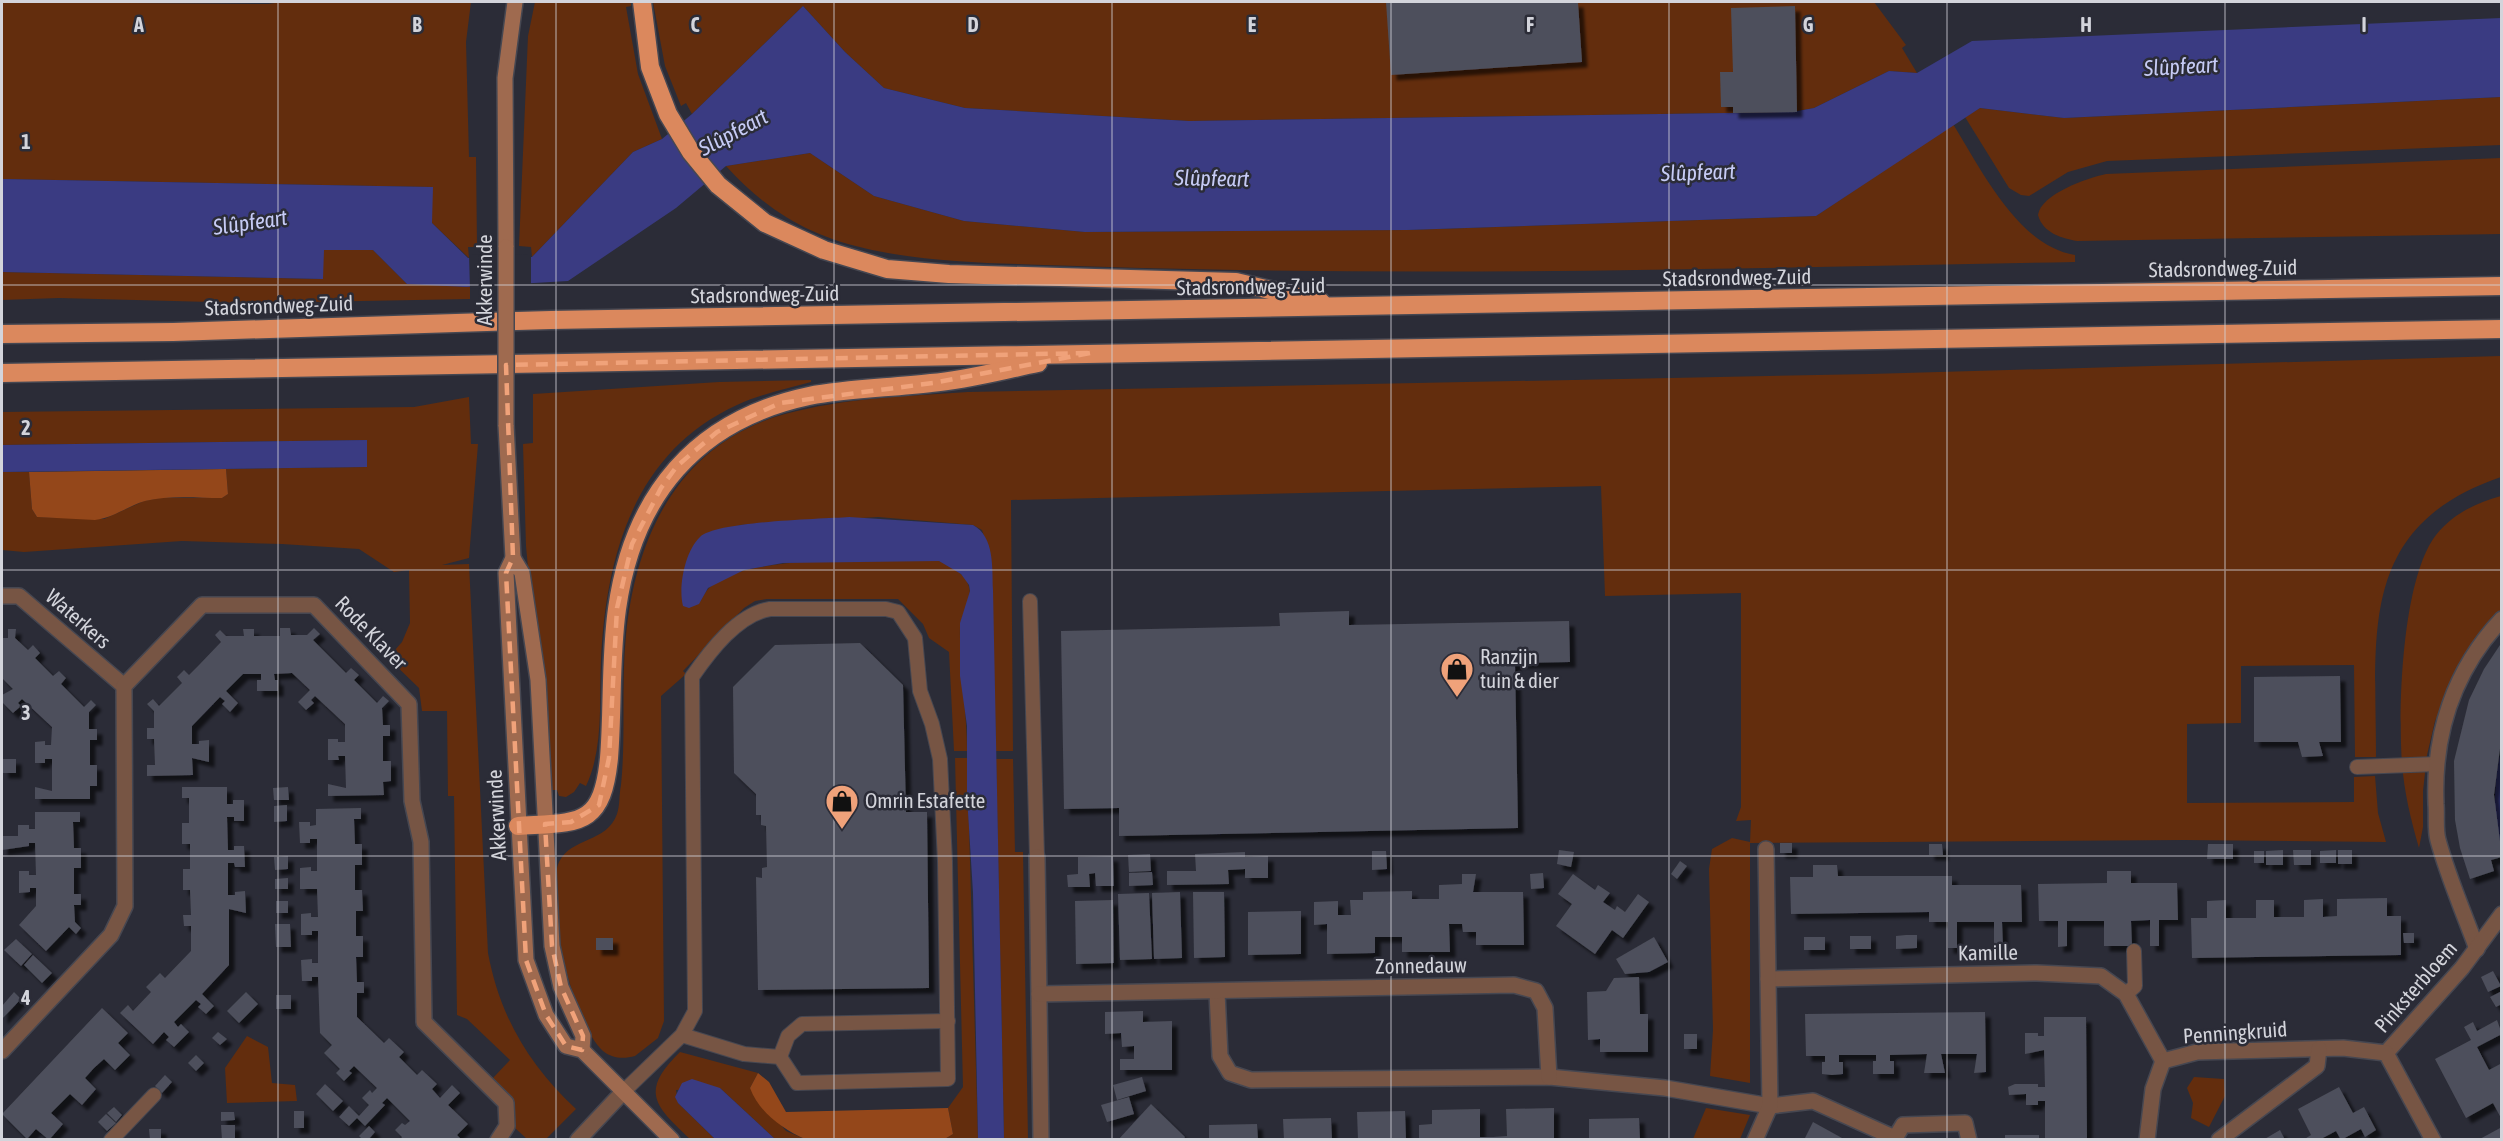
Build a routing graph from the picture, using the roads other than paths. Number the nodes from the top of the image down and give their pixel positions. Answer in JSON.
{"nodes":[{"id":1,"x":515,"y":2,"type":"edge"},
{"id":2,"x":642,"y":2,"type":"edge"},
{"id":3,"x":2502,"y":286,"type":"edge"},
{"id":4,"x":1349,"y":308,"type":"junction"},
{"id":5,"x":2502,"y":329,"type":"edge"},
{"id":6,"x":2,"y":334,"type":"edge"},
{"id":7,"x":1090,"y":353,"type":"junction"},
{"id":8,"x":2,"y":373,"type":"edge"},
{"id":9,"x":513,"y":558,"type":"junction"},
{"id":10,"x":2,"y":596,"type":"edge"},
{"id":11,"x":1030,"y":601,"type":"dead end"},
{"id":12,"x":2502,"y":619,"type":"edge"},
{"id":13,"x":124,"y":686,"type":"junction"},
{"id":14,"x":2437,"y":764,"type":"junction"},
{"id":15,"x":2357,"y":767,"type":"dead end"},
{"id":16,"x":545,"y":824,"type":"junction"},
{"id":17,"x":519,"y":826,"type":"junction"},
{"id":18,"x":1766,"y":849,"type":"dead end"},
{"id":19,"x":1037,"y":857,"type":"joint"},
{"id":20,"x":2502,"y":914,"type":"edge"},
{"id":21,"x":2477,"y":949,"type":"junction"},
{"id":22,"x":2134,"y":951,"type":"dead end"},
{"id":23,"x":1768,"y":979,"type":"junction"},
{"id":24,"x":1217,"y":992,"type":"junction"},
{"id":25,"x":1039,"y":994,"type":"junction"},
{"id":26,"x":2126,"y":994,"type":"junction"},
{"id":27,"x":948,"y":1021,"type":"junction"},
{"id":28,"x":682,"y":1035,"type":"junction"},
{"id":29,"x":2319,"y":1049,"type":"junction"},
{"id":30,"x":2,"y":1050,"type":"edge"},
{"id":31,"x":582,"y":1050,"type":"junction"},
{"id":32,"x":2386,"y":1053,"type":"junction"},
{"id":33,"x":780,"y":1057,"type":"junction"},
{"id":34,"x":2163,"y":1061,"type":"junction"},
{"id":35,"x":1549,"y":1077,"type":"junction"},
{"id":36,"x":623,"y":1092,"type":"junction"},
{"id":37,"x":154,"y":1095,"type":"dead end"},
{"id":38,"x":1770,"y":1107,"type":"junction"},
{"id":39,"x":1895,"y":1139,"type":"edge"},
{"id":40,"x":111,"y":1140,"type":"edge"},
{"id":41,"x":498,"y":1140,"type":"edge"},
{"id":42,"x":578,"y":1140,"type":"edge"},
{"id":43,"x":672,"y":1140,"type":"edge"},
{"id":44,"x":1041,"y":1140,"type":"edge"},
{"id":45,"x":1755,"y":1140,"type":"edge"},
{"id":46,"x":1970,"y":1140,"type":"edge"},
{"id":47,"x":2147,"y":1140,"type":"edge"},
{"id":48,"x":2219,"y":1140,"type":"edge"},
{"id":49,"x":2433,"y":1140,"type":"edge"}],
"edges":[{"from":1,"to":9,"type":"street","name":"Akkerwinde","bridge":true},
{"from":2,"to":4,"type":"highway"},
{"from":3,"to":4,"type":"highway","name":"Stadsrondweg-Zuid"},
{"from":4,"to":6,"type":"highway","name":"Stadsrondweg-Zuid"},
{"from":5,"to":7,"type":"highway"},
{"from":7,"to":8,"type":"highway"},
{"from":7,"to":16,"type":"highway"},
{"from":9,"to":16,"type":"street","name":"Akkerwinde"},
{"from":9,"to":17,"type":"street","name":"Akkerwinde"},
{"from":10,"to":13,"type":"street","name":"Waterkers"},
{"from":11,"to":19,"type":"lane"},
{"from":12,"to":14,"type":"street","name":"Pinksterbloem"},
{"from":13,"to":30,"type":"street"},
{"from":13,"to":41,"type":"street","name":"Rode Klaver"},
{"from":14,"to":15,"type":"lane"},
{"from":14,"to":21,"type":"street","name":"Pinksterbloem"},
{"from":16,"to":17,"type":"highway"},
{"from":16,"to":31,"type":"street","name":"Akkerwinde"},
{"from":17,"to":31,"type":"street","name":"Akkerwinde"},
{"from":18,"to":23,"type":"street"},
{"from":19,"to":25,"type":"street"},
{"from":20,"to":21,"type":"street","name":"Pinksterbloem"},
{"from":21,"to":32,"type":"street","name":"Pinksterbloem"},
{"from":22,"to":26,"type":"lane"},
{"from":23,"to":26,"type":"street","name":"Kamille"},
{"from":23,"to":38,"type":"street"},
{"from":24,"to":25,"type":"street","name":"Zonnedauw"},
{"from":24,"to":35,"type":"street"},
{"from":24,"to":35,"type":"street","name":"Zonnedauw"},
{"from":25,"to":44,"type":"street"},
{"from":26,"to":34,"type":"street","name":"Kamille"},
{"from":27,"to":28,"type":"lane"},
{"from":27,"to":33,"type":"lane"},
{"from":27,"to":33,"type":"lane"},
{"from":28,"to":33,"type":"lane"},
{"from":28,"to":36,"type":"lane"},
{"from":29,"to":32,"type":"street","name":"Penningkruid"},
{"from":29,"to":34,"type":"street","name":"Penningkruid"},
{"from":29,"to":48,"type":"street"},
{"from":31,"to":36,"type":"street","name":"Akkerwinde"},
{"from":32,"to":49,"type":"street"},
{"from":34,"to":47,"type":"street","name":"Penningkruid"},
{"from":35,"to":38,"type":"street"},
{"from":36,"to":42,"type":"street"},
{"from":36,"to":43,"type":"street","name":"Akkerwinde"},
{"from":37,"to":40,"type":"lane"},
{"from":38,"to":39,"type":"street"},
{"from":38,"to":45,"type":"street"},
{"from":39,"to":46,"type":"street"}]}
